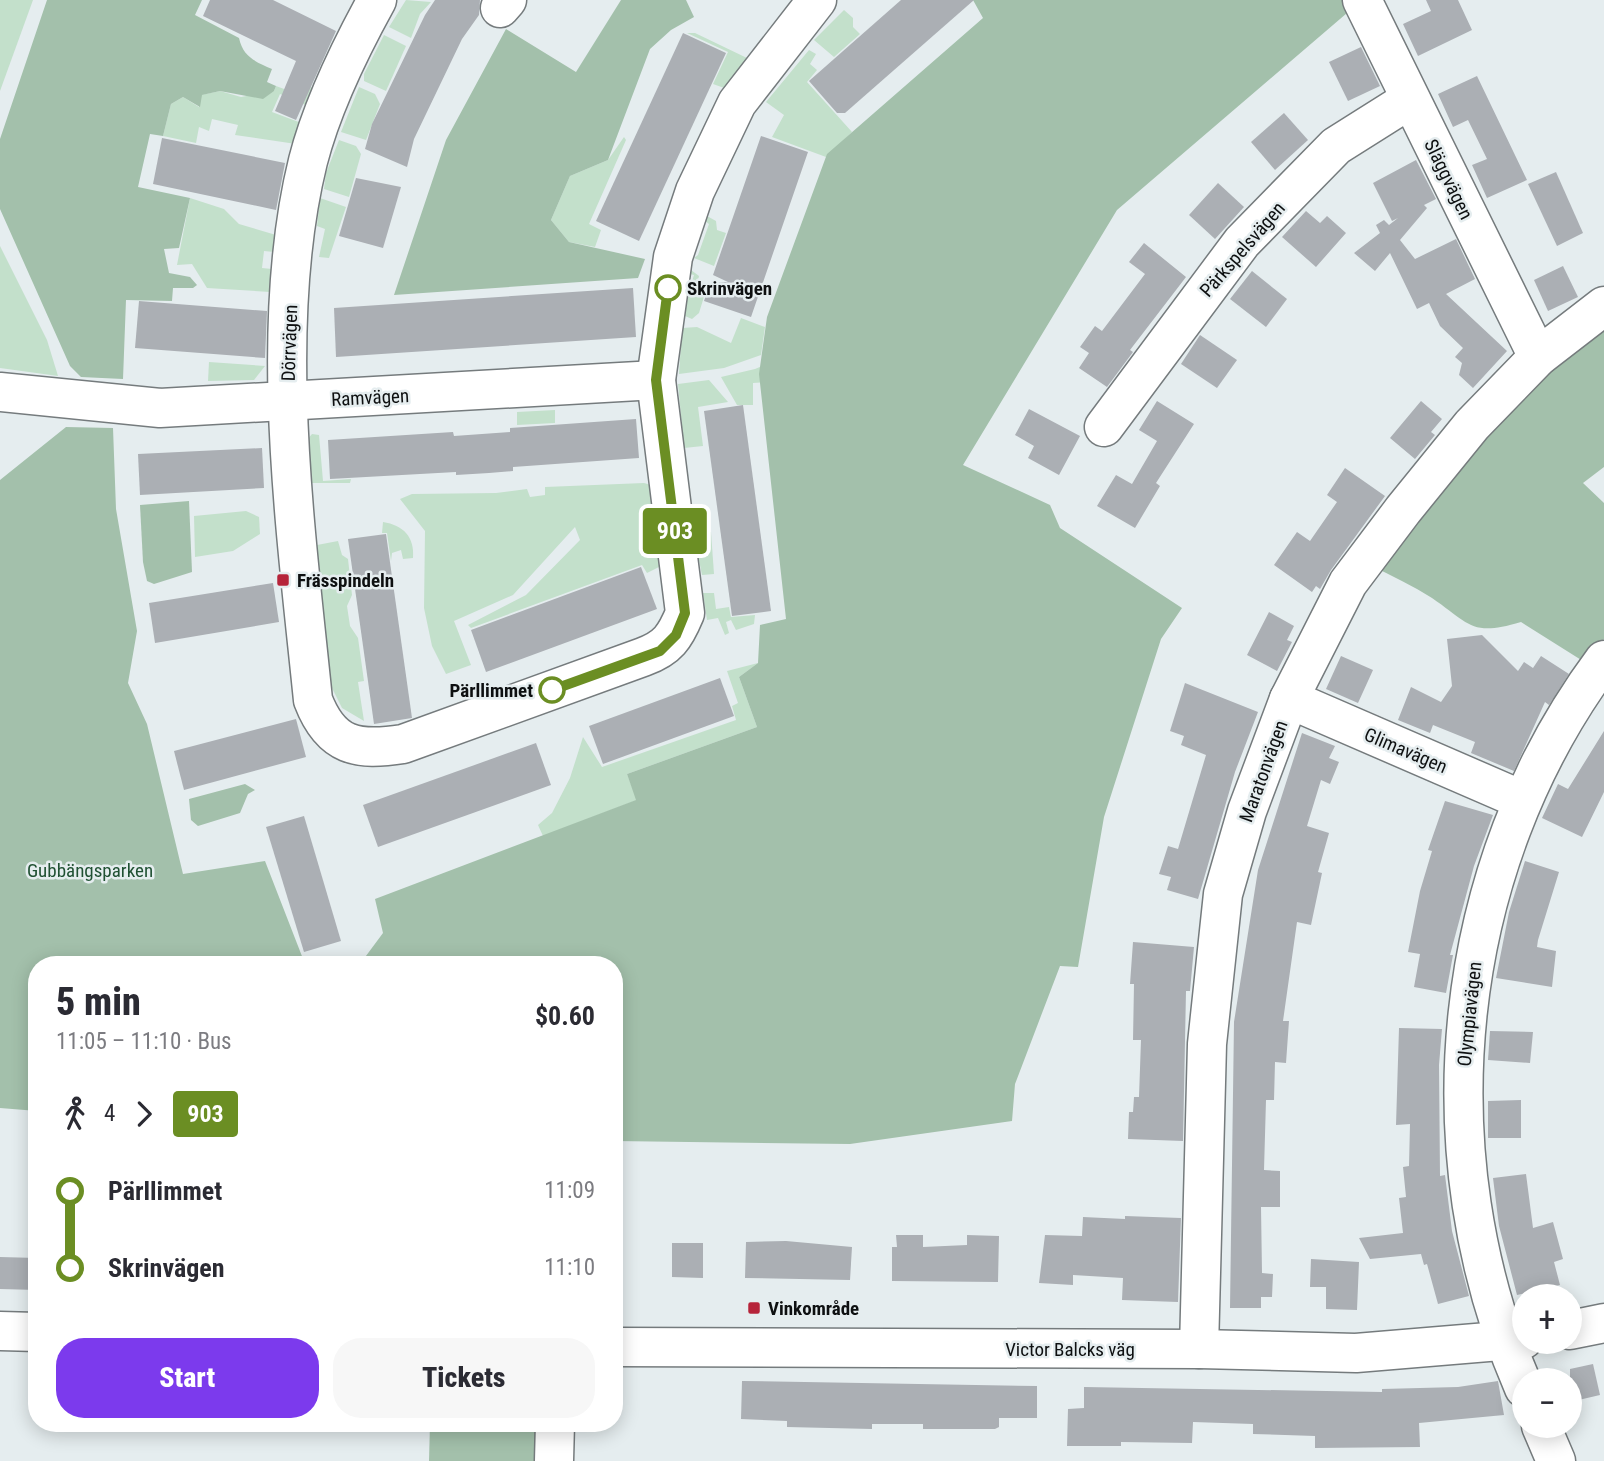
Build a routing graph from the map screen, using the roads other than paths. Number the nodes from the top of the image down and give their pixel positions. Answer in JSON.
{"nodes":[{"id":1,"x":377,"y":0,"type":"edge"},
{"id":2,"x":817,"y":0,"type":"edge"},
{"id":3,"x":1362,"y":0,"type":"edge"},
{"id":4,"x":1409,"y":100,"type":"junction"},
{"id":5,"x":1604,"y":306,"type":"edge"},
{"id":6,"x":1538,"y":357,"type":"junction"},
{"id":7,"x":656,"y":380,"type":"junction"},
{"id":8,"x":0,"y":392,"type":"edge"},
{"id":9,"x":288,"y":402,"type":"junction"},
{"id":10,"x":1104,"y":427,"type":"dead end"},
{"id":11,"x":1604,"y":660,"type":"edge"},
{"id":12,"x":1289,"y":699,"type":"junction"},
{"id":13,"x":1522,"y":800,"type":"junction"},
{"id":14,"x":1604,"y":1323,"type":"edge"},
{"id":15,"x":1582,"y":1328,"type":"edge"},
{"id":16,"x":0,"y":1331,"type":"edge"},
{"id":17,"x":28,"y":1332,"type":"edge"},
{"id":18,"x":1512,"y":1335,"type":"edge"},
{"id":19,"x":1512,"y":1341,"type":"edge"},
{"id":20,"x":623,"y":1347,"type":"edge"},
{"id":21,"x":1199,"y":1349,"type":"junction"},
{"id":22,"x":555,"y":1432,"type":"edge"},
{"id":23,"x":1546,"y":1438,"type":"edge"},
{"id":24,"x":554,"y":1461,"type":"edge"},
{"id":25,"x":1556,"y":1461,"type":"edge"}],
"edges":[{"from":1,"to":9,"type":"street","name":"Dörrvägen"},
{"from":2,"to":7,"type":"street"},
{"from":3,"to":4,"type":"street","name":"Släggvägen"},
{"from":4,"to":6,"type":"street","name":"Släggvägen"},
{"from":4,"to":10,"type":"street","name":"Pärkspelsvägen"},
{"from":5,"to":6,"type":"street","name":"Maratonvägen"},
{"from":6,"to":12,"type":"street","name":"Maratonvägen"},
{"from":7,"to":9,"type":"street","name":"Ramvägen"},
{"from":7,"to":9,"type":"street","name":"Dörrvägen"},
{"from":8,"to":9,"type":"street","name":"Ramvägen"},
{"from":11,"to":13,"type":"street","name":"Olympiavägen"},
{"from":12,"to":13,"type":"street","name":"Glimavägen"},
{"from":12,"to":21,"type":"street","name":"Maratonvägen"},
{"from":13,"to":18,"type":"street","name":"Olympiavägen"},
{"from":14,"to":15,"type":"street"},
{"from":16,"to":17,"type":"street"},
{"from":19,"to":21,"type":"street","name":"Victor Balcks väg"},
{"from":20,"to":21,"type":"street","name":"Victor Balcks väg"},
{"from":22,"to":24,"type":"street"},
{"from":23,"to":25,"type":"street"}]}
